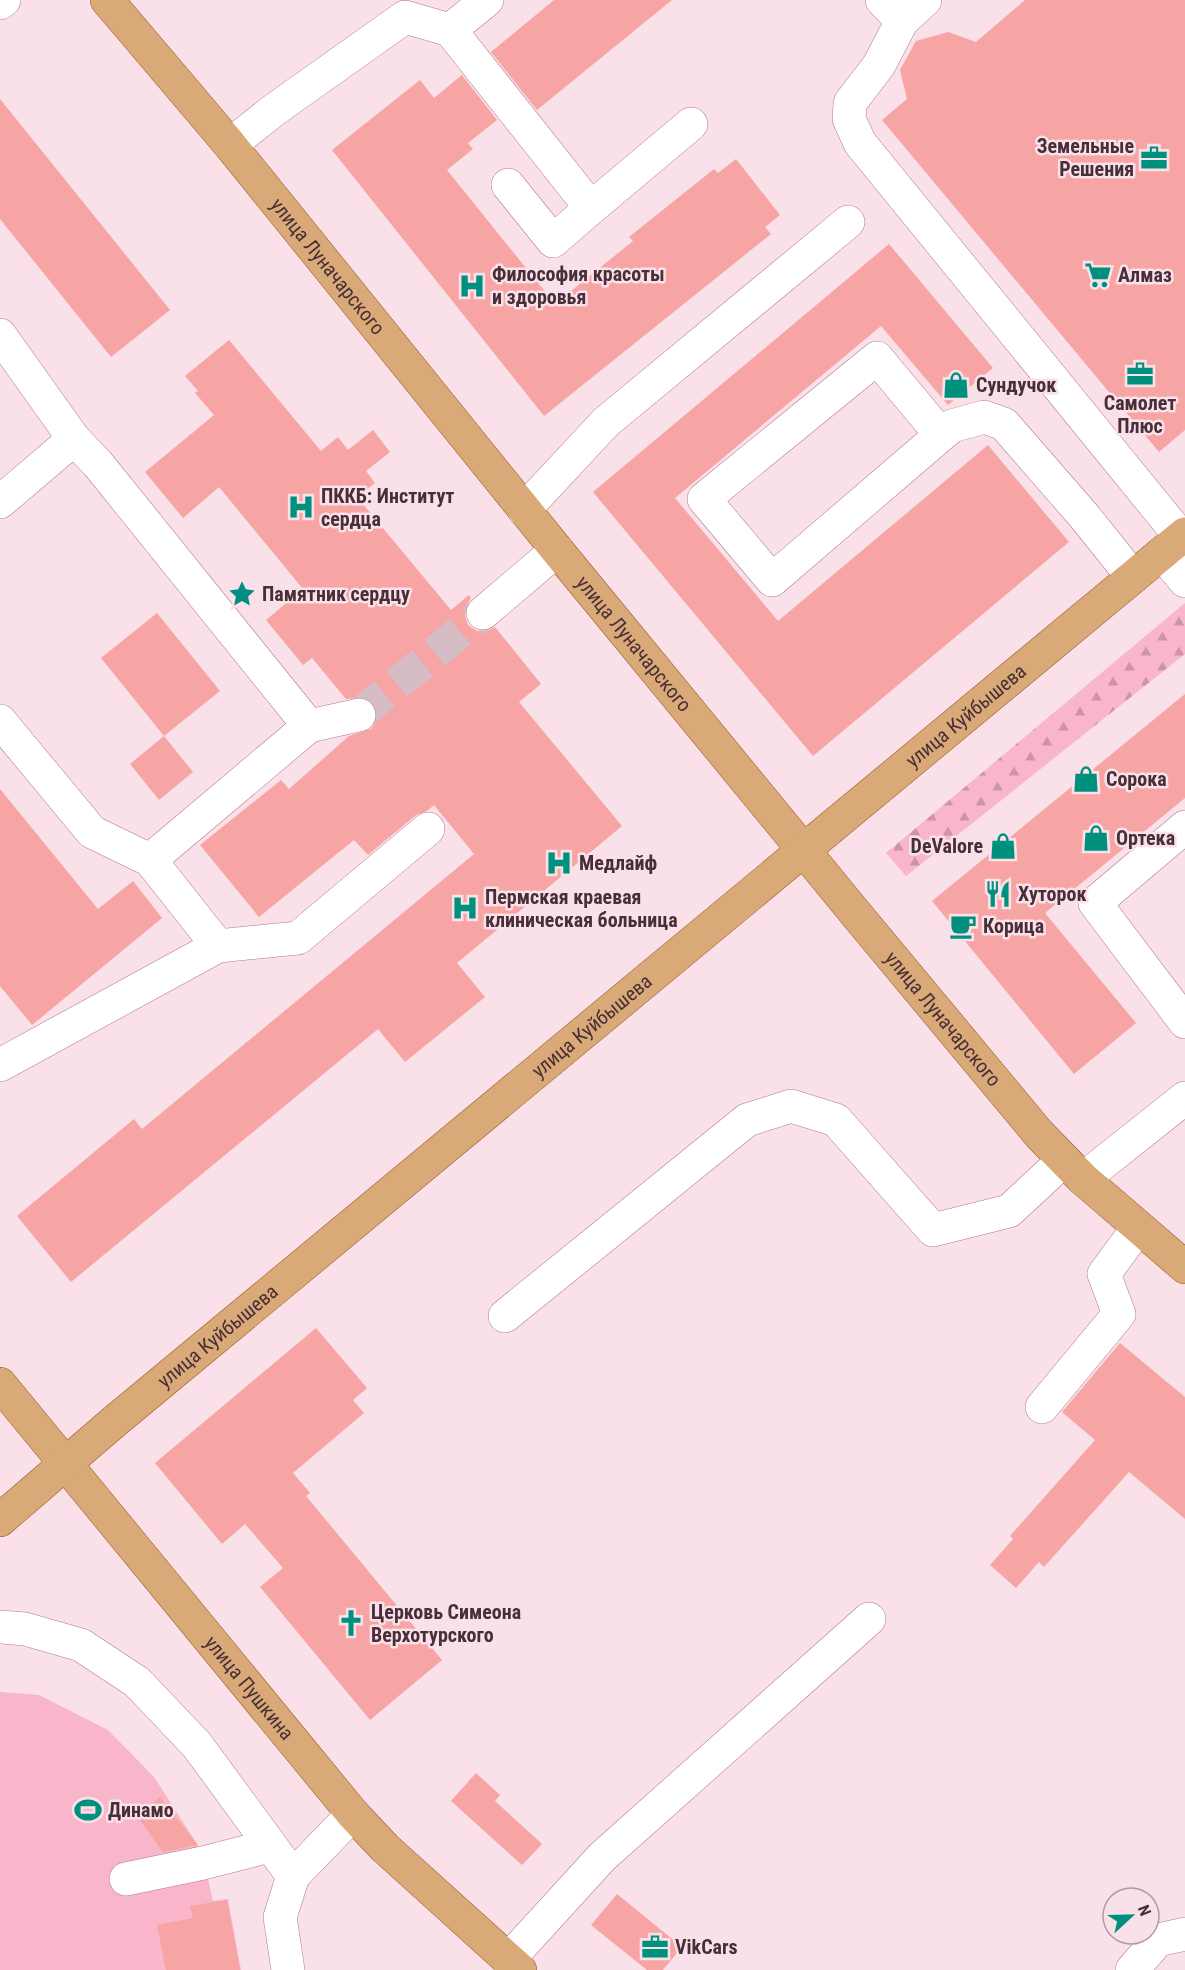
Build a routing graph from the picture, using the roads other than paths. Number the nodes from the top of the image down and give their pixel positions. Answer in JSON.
{"nodes":[{"id":1,"x":4,"y":0,"type":"edge"},
{"id":2,"x":107,"y":0,"type":"edge"},
{"id":3,"x":487,"y":0,"type":"edge"},
{"id":4,"x":0,"y":3,"type":"edge"},
{"id":5,"x":903,"y":7,"type":"edge"},
{"id":6,"x":450,"y":30,"type":"junction"},
{"id":7,"x":691,"y":124,"type":"dead end"},
{"id":8,"x":231,"y":145,"type":"junction"},
{"id":9,"x":508,"y":185,"type":"dead end"},
{"id":10,"x":591,"y":208,"type":"junction"},
{"id":11,"x":848,"y":222,"type":"dead end"},
{"id":12,"x":0,"y":335,"type":"edge"},
{"id":13,"x":941,"y":435,"type":"junction"},
{"id":14,"x":74,"y":438,"type":"junction"},
{"id":15,"x":0,"y":502,"type":"edge"},
{"id":16,"x":524,"y":510,"type":"junction"},
{"id":17,"x":1176,"y":542,"type":"edge"},
{"id":18,"x":557,"y":550,"type":"junction"},
{"id":19,"x":1133,"y":577,"type":"junction"},
{"id":20,"x":1185,"y":581,"type":"edge"},
{"id":21,"x":483,"y":613,"type":"tunnel mouth"},
{"id":22,"x":359,"y":715,"type":"tunnel mouth"},
{"id":23,"x":0,"y":721,"type":"edge"},
{"id":24,"x":309,"y":726,"type":"junction"},
{"id":25,"x":1185,"y":828,"type":"edge"},
{"id":26,"x":428,"y":829,"type":"dead end"},
{"id":27,"x":804,"y":850,"type":"junction"},
{"id":28,"x":150,"y":860,"type":"junction"},
{"id":29,"x":218,"y":946,"type":"junction"},
{"id":30,"x":1185,"y":1022,"type":"edge"},
{"id":31,"x":0,"y":1065,"type":"edge"},
{"id":32,"x":1185,"y":1098,"type":"edge"},
{"id":33,"x":1074,"y":1169,"type":"junction"},
{"id":34,"x":1138,"y":1228,"type":"junction"},
{"id":35,"x":1185,"y":1267,"type":"edge"},
{"id":36,"x":505,"y":1316,"type":"dead end"},
{"id":37,"x":0,"y":1384,"type":"edge"},
{"id":38,"x":1042,"y":1407,"type":"dead end"},
{"id":39,"x":65,"y":1463,"type":"junction"},
{"id":40,"x":0,"y":1520,"type":"edge"},
{"id":41,"x":869,"y":1620,"type":"dead end"},
{"id":42,"x":0,"y":1627,"type":"edge"},
{"id":43,"x":353,"y":1814,"type":"junction"},
{"id":44,"x":269,"y":1846,"type":"junction"},
{"id":45,"x":292,"y":1876,"type":"junction"},
{"id":46,"x":126,"y":1879,"type":"dead end"},
{"id":47,"x":1185,"y":1934,"type":"edge"},
{"id":48,"x":514,"y":1965,"type":"edge"},
{"id":49,"x":288,"y":1970,"type":"edge"},
{"id":50,"x":1132,"y":1970,"type":"edge"}],
"edges":[{"from":1,"to":4,"type":"street"},
{"from":2,"to":8,"type":"main road","name":"улица Луначарского"},
{"from":3,"to":6,"type":"street"},
{"from":5,"to":17,"type":"street"},
{"from":6,"to":8,"type":"street"},
{"from":6,"to":10,"type":"street"},
{"from":7,"to":10,"type":"street"},
{"from":8,"to":16,"type":"main road","name":"улица Луначарского"},
{"from":9,"to":10,"type":"street"},
{"from":11,"to":16,"type":"street"},
{"from":12,"to":14,"type":"street"},
{"from":13,"to":13,"type":"street"},
{"from":13,"to":19,"type":"street"},
{"from":14,"to":15,"type":"street"},
{"from":14,"to":24,"type":"street"},
{"from":16,"to":18,"type":"main road","name":"улица Луначарского"},
{"from":17,"to":19,"type":"main road","name":"улица Куйбышева"},
{"from":17,"to":20,"type":"street"},
{"from":18,"to":21,"type":"street"},
{"from":18,"to":27,"type":"main road","name":"улица Луначарского"},
{"from":19,"to":27,"type":"main road","name":"улица Куйбышева"},
{"from":22,"to":24,"type":"street"},
{"from":23,"to":28,"type":"street"},
{"from":24,"to":28,"type":"street"},
{"from":25,"to":30,"type":"street"},
{"from":26,"to":29,"type":"street"},
{"from":27,"to":33,"type":"main road","name":"улица Луначарского"},
{"from":27,"to":39,"type":"main road","name":"улица Куйбышева"},
{"from":28,"to":29,"type":"street"},
{"from":29,"to":31,"type":"street"},
{"from":32,"to":33,"type":"street"},
{"from":33,"to":34,"type":"main road","name":"улица Луначарского"},
{"from":33,"to":36,"type":"street"},
{"from":34,"to":35,"type":"main road","name":"улица Луначарского"},
{"from":34,"to":38,"type":"street"},
{"from":37,"to":39,"type":"main road","name":"улица Пушкина"},
{"from":39,"to":40,"type":"main road","name":"улица Куйбышева"},
{"from":39,"to":43,"type":"main road","name":"улица Пушкина"},
{"from":41,"to":48,"type":"street"},
{"from":42,"to":44,"type":"street"},
{"from":43,"to":45,"type":"street"},
{"from":43,"to":48,"type":"main road","name":"улица Пушкина"},
{"from":44,"to":45,"type":"street"},
{"from":44,"to":46,"type":"street"},
{"from":45,"to":49,"type":"street"},
{"from":47,"to":50,"type":"street"}]}
